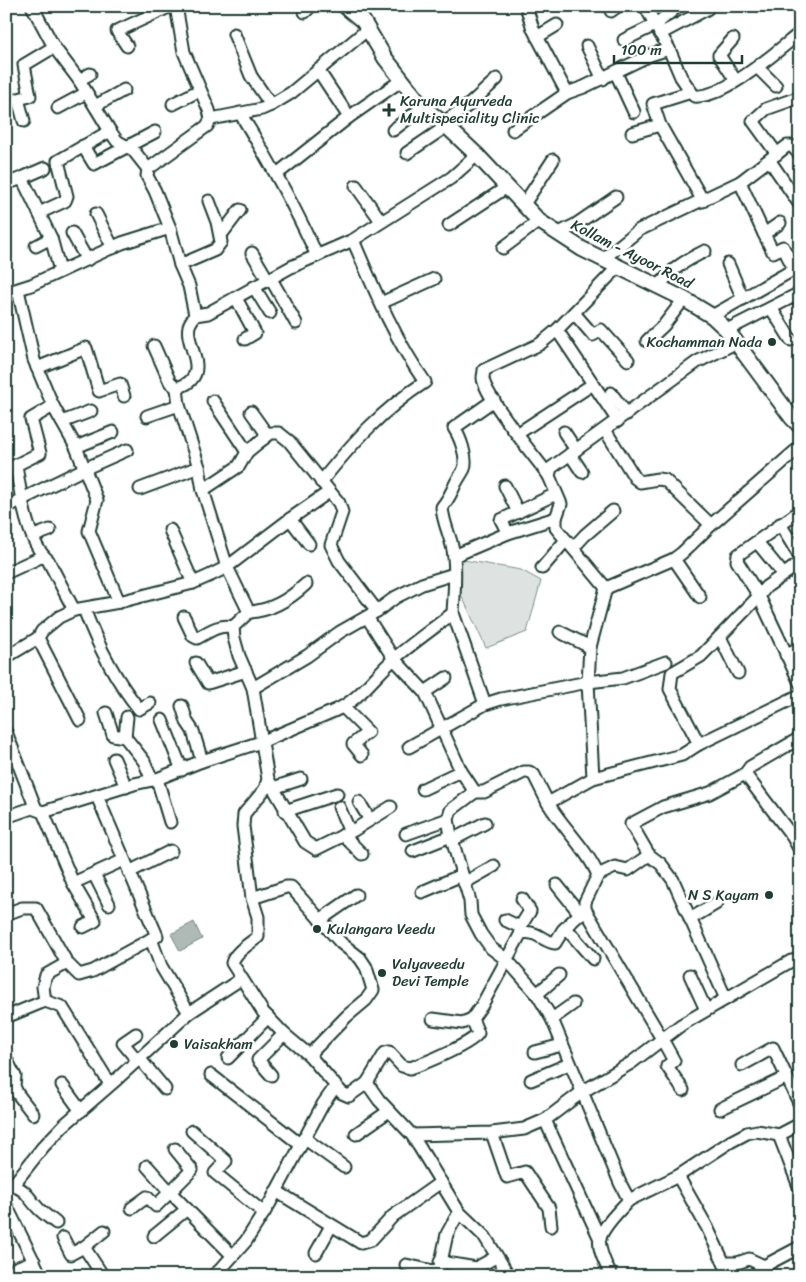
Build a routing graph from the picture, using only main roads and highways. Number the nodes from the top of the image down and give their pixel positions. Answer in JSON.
{"nodes":[{"id":1,"x":354,"y":9,"type":"edge"},
{"id":2,"x":800,"y":426,"type":"edge"}],
"edges":[{"from":1,"to":2,"type":"main road","name":"Kollam - Ayoor Road"}]}
